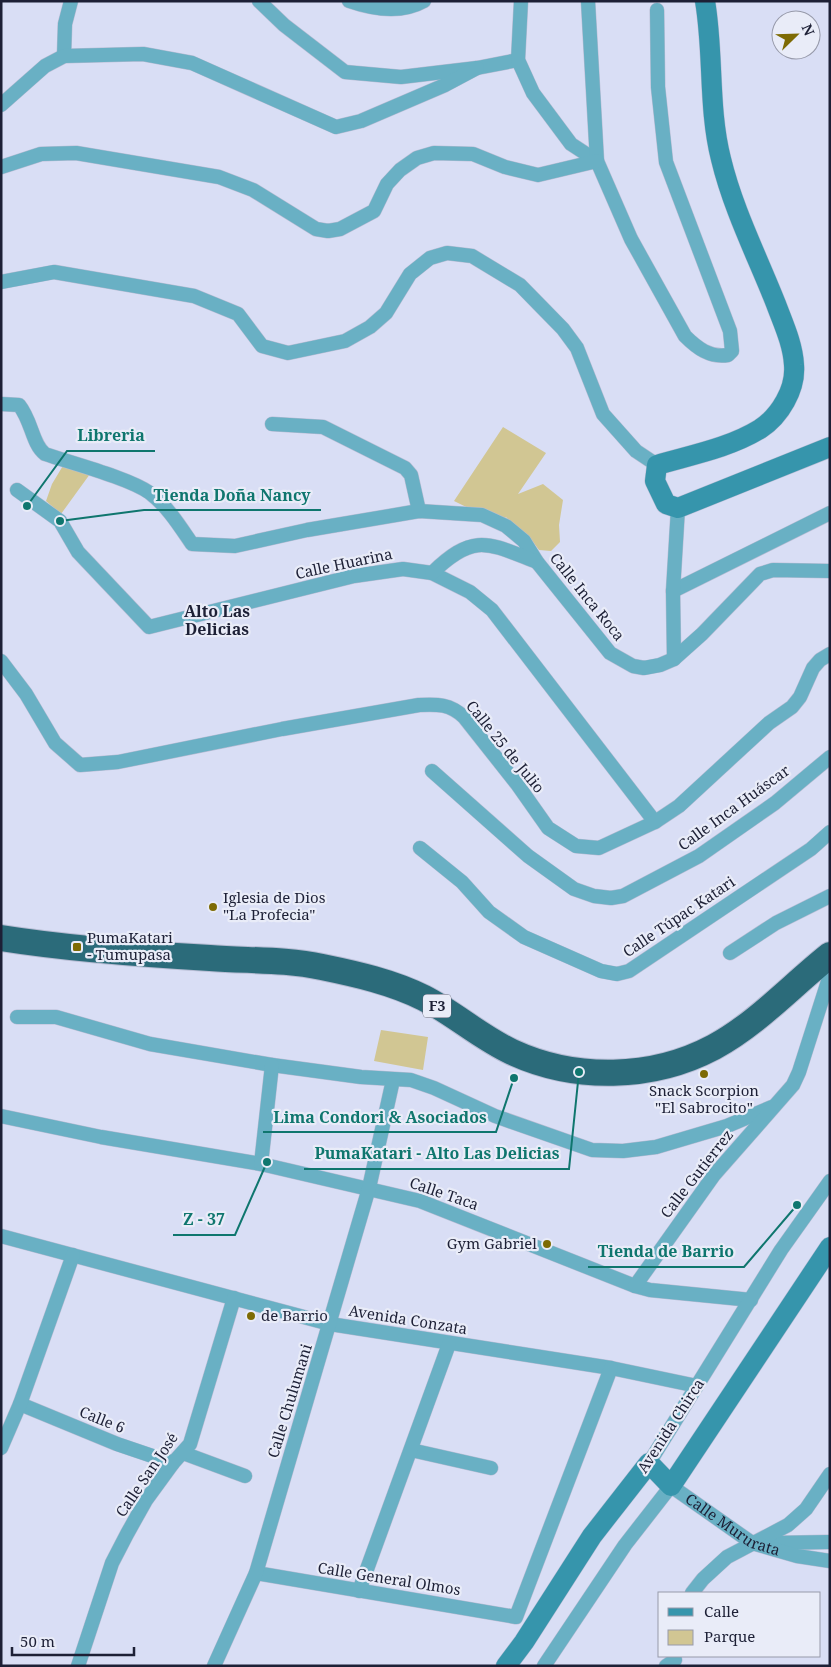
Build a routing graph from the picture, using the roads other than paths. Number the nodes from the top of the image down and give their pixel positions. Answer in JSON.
{"nodes":[{"id":1,"x":71,"y":1,"type":"edge"},
{"id":2,"x":259,"y":1,"type":"edge"},
{"id":3,"x":349,"y":1,"type":"edge"},
{"id":4,"x":424,"y":1,"type":"edge"},
{"id":5,"x":521,"y":1,"type":"edge"},
{"id":6,"x":588,"y":1,"type":"edge"},
{"id":7,"x":706,"y":1,"type":"edge"},
{"id":8,"x":657,"y":10,"type":"dead end"},
{"id":9,"x":64,"y":56,"type":"junction"},
{"id":10,"x":518,"y":60,"type":"junction"},
{"id":11,"x":477,"y":68,"type":"junction"},
{"id":12,"x":1,"y":104,"type":"edge"},
{"id":13,"x":597,"y":162,"type":"junction"},
{"id":14,"x":1,"y":167,"type":"edge"},
{"id":15,"x":1,"y":282,"type":"edge"},
{"id":16,"x":1,"y":404,"type":"edge"},
{"id":17,"x":272,"y":424,"type":"dead end"},
{"id":18,"x":830,"y":447,"type":"edge"},
{"id":19,"x":657,"y":465,"type":"junction"},
{"id":20,"x":17,"y":490,"type":"dead end"},
{"id":21,"x":678,"y":508,"type":"junction"},
{"id":22,"x":419,"y":511,"type":"junction"},
{"id":23,"x":830,"y":513,"type":"edge"},
{"id":24,"x":537,"y":562,"type":"junction"},
{"id":25,"x":830,"y":571,"type":"edge"},
{"id":26,"x":432,"y":573,"type":"junction"},
{"id":27,"x":673,"y":592,"type":"junction"},
{"id":28,"x":830,"y":654,"type":"edge"},
{"id":29,"x":674,"y":658,"type":"junction"},
{"id":30,"x":1,"y":661,"type":"edge"},
{"id":31,"x":830,"y":757,"type":"edge"},
{"id":32,"x":432,"y":771,"type":"dead end"},
{"id":33,"x":655,"y":822,"type":"junction"},
{"id":34,"x":830,"y":832,"type":"edge"},
{"id":35,"x":420,"y":848,"type":"dead end"},
{"id":36,"x":830,"y":896,"type":"edge"},
{"id":37,"x":1,"y":938,"type":"edge"},
{"id":38,"x":730,"y":953,"type":"dead end"},
{"id":39,"x":830,"y":956,"type":"edge"},
{"id":40,"x":830,"y":975,"type":"edge"},
{"id":41,"x":17,"y":1017,"type":"dead end"},
{"id":42,"x":272,"y":1065,"type":"junction"},
{"id":43,"x":393,"y":1080,"type":"junction"},
{"id":44,"x":772,"y":1108,"type":"junction"},
{"id":45,"x":1,"y":1116,"type":"edge"},
{"id":46,"x":261,"y":1164,"type":"junction"},
{"id":47,"x":830,"y":1181,"type":"edge"},
{"id":48,"x":369,"y":1188,"type":"junction"},
{"id":49,"x":1,"y":1236,"type":"edge"},
{"id":50,"x":830,"y":1247,"type":"edge"},
{"id":51,"x":72,"y":1255,"type":"junction"},
{"id":52,"x":635,"y":1286,"type":"junction"},
{"id":53,"x":234,"y":1298,"type":"junction"},
{"id":54,"x":751,"y":1300,"type":"junction"},
{"id":55,"x":330,"y":1324,"type":"junction"},
{"id":56,"x":449,"y":1344,"type":"junction"},
{"id":57,"x":611,"y":1368,"type":"junction"},
{"id":58,"x":697,"y":1386,"type":"junction"},
{"id":59,"x":20,"y":1404,"type":"junction"},
{"id":60,"x":1,"y":1448,"type":"edge"},
{"id":61,"x":411,"y":1450,"type":"junction"},
{"id":62,"x":178,"y":1458,"type":"junction"},
{"id":63,"x":649,"y":1463,"type":"junction"},
{"id":64,"x":491,"y":1468,"type":"dead end"},
{"id":65,"x":830,"y":1474,"type":"edge"},
{"id":66,"x":245,"y":1476,"type":"dead end"},
{"id":67,"x":671,"y":1486,"type":"junction"},
{"id":68,"x":752,"y":1542,"type":"junction"},
{"id":69,"x":830,"y":1542,"type":"edge"},
{"id":70,"x":830,"y":1561,"type":"edge"},
{"id":71,"x":256,"y":1573,"type":"junction"},
{"id":72,"x":359,"y":1591,"type":"junction"},
{"id":73,"x":693,"y":1592,"type":"edge"},
{"id":74,"x":78,"y":1666,"type":"edge"},
{"id":75,"x":214,"y":1666,"type":"edge"},
{"id":76,"x":506,"y":1666,"type":"edge"},
{"id":77,"x":544,"y":1666,"type":"edge"}],
"edges":[{"from":1,"to":9,"type":"street"},
{"from":2,"to":11,"type":"street"},
{"from":3,"to":4,"type":"street"},
{"from":5,"to":10,"type":"street"},
{"from":6,"to":13,"type":"street"},
{"from":7,"to":19,"type":"street"},
{"from":8,"to":13,"type":"street"},
{"from":9,"to":11,"type":"street"},
{"from":9,"to":12,"type":"street"},
{"from":10,"to":11,"type":"street"},
{"from":10,"to":13,"type":"street"},
{"from":13,"to":14,"type":"street"},
{"from":15,"to":19,"type":"street"},
{"from":16,"to":22,"type":"street","name":"Calle Inca Roca"},
{"from":17,"to":22,"type":"street"},
{"from":18,"to":21,"type":"street"},
{"from":19,"to":21,"type":"street"},
{"from":20,"to":26,"type":"street","name":"Calle Huarina"},
{"from":21,"to":27,"type":"street"},
{"from":22,"to":24,"type":"street","name":"Calle Inca Roca"},
{"from":23,"to":27,"type":"street"},
{"from":24,"to":26,"type":"street"},
{"from":24,"to":29,"type":"street","name":"Calle Inca Roca"},
{"from":25,"to":29,"type":"street","name":"Calle Inca Roca"},
{"from":26,"to":33,"type":"street","name":"Calle Huarina"},
{"from":27,"to":29,"type":"street"},
{"from":28,"to":33,"type":"street","name":"Calle 25 de Julio"},
{"from":30,"to":33,"type":"street","name":"Calle 25 de Julio"},
{"from":31,"to":32,"type":"street","name":"Calle Inca Huáscar"},
{"from":34,"to":35,"type":"street","name":"Calle Túpac Katari"},
{"from":36,"to":38,"type":"street"},
{"from":37,"to":39,"type":"highway","number":"F3"},
{"from":40,"to":44,"type":"street","name":"Calle Gutierrez"},
{"from":41,"to":42,"type":"street"},
{"from":42,"to":43,"type":"street"},
{"from":42,"to":46,"type":"street"},
{"from":43,"to":44,"type":"street"},
{"from":43,"to":48,"type":"street","name":"Calle Chulumani"},
{"from":44,"to":52,"type":"street","name":"Calle Gutierrez"},
{"from":45,"to":46,"type":"street","name":"Calle Taca"},
{"from":46,"to":48,"type":"street","name":"Calle Taca"},
{"from":47,"to":54,"type":"street","name":"Avenida Chirca"},
{"from":48,"to":52,"type":"street","name":"Calle Taca"},
{"from":48,"to":55,"type":"street","name":"Calle Chulumani"},
{"from":49,"to":51,"type":"street","name":"Avenida Conzata"},
{"from":50,"to":67,"type":"street"},
{"from":51,"to":53,"type":"street","name":"Avenida Conzata"},
{"from":51,"to":59,"type":"street"},
{"from":52,"to":54,"type":"street","name":"Calle Taca"},
{"from":53,"to":55,"type":"street","name":"Avenida Conzata"},
{"from":53,"to":62,"type":"street","name":"Calle San José"},
{"from":54,"to":58,"type":"street","name":"Avenida Chirca"},
{"from":55,"to":56,"type":"street","name":"Avenida Conzata"},
{"from":55,"to":71,"type":"street","name":"Calle Chulumani"},
{"from":56,"to":57,"type":"street","name":"Avenida Conzata"},
{"from":56,"to":61,"type":"street"},
{"from":57,"to":58,"type":"street","name":"Avenida Conzata"},
{"from":57,"to":72,"type":"street","name":"Calle General Olmos"},
{"from":58,"to":63,"type":"street","name":"Avenida Chirca"},
{"from":59,"to":60,"type":"street"},
{"from":59,"to":62,"type":"street","name":"Calle 6"},
{"from":61,"to":64,"type":"street"},
{"from":61,"to":72,"type":"street"},
{"from":62,"to":66,"type":"street","name":"Calle 6"},
{"from":62,"to":74,"type":"street","name":"Calle San José"},
{"from":63,"to":67,"type":"street","name":"Calle Mururata"},
{"from":63,"to":76,"type":"street","name":"Avenida Chirca"},
{"from":65,"to":68,"type":"street"},
{"from":67,"to":68,"type":"street","name":"Calle Mururata"},
{"from":67,"to":77,"type":"street"},
{"from":68,"to":69,"type":"street"},
{"from":68,"to":70,"type":"street","name":"Calle Mururata"},
{"from":68,"to":73,"type":"street"},
{"from":71,"to":72,"type":"street","name":"Calle General Olmos"},
{"from":71,"to":75,"type":"street","name":"Calle Chulumani"}]}
